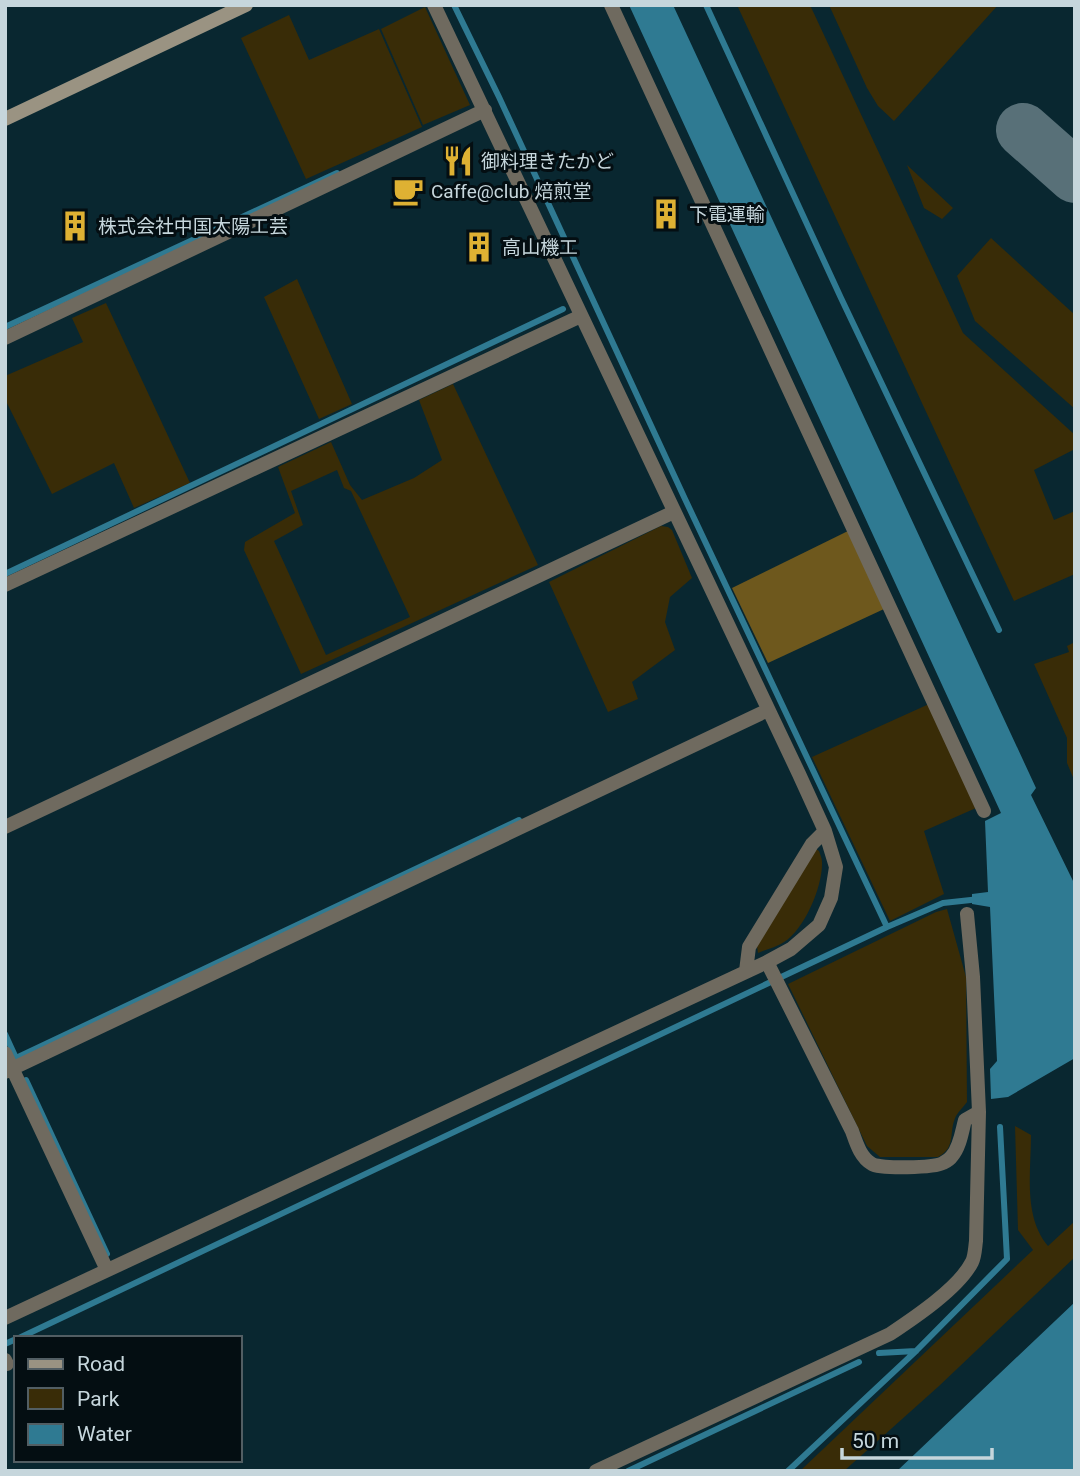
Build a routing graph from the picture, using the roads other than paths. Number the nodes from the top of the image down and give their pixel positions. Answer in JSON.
{"nodes":[{"id":1,"x":246,"y":5,"type":"edge"},
{"id":2,"x":434,"y":5,"type":"edge"},
{"id":3,"x":611,"y":5,"type":"edge"},
{"id":4,"x":485,"y":110,"type":"junction"},
{"id":5,"x":5,"y":120,"type":"edge"},
{"id":6,"x":581,"y":316,"type":"junction"},
{"id":7,"x":5,"y":338,"type":"edge"},
{"id":8,"x":674,"y":512,"type":"junction"},
{"id":9,"x":5,"y":585,"type":"edge"},
{"id":10,"x":768,"y":710,"type":"junction"},
{"id":11,"x":984,"y":811,"type":"dead end"},
{"id":12,"x":5,"y":827,"type":"edge"},
{"id":13,"x":825,"y":831,"type":"junction"},
{"id":14,"x":967,"y":914,"type":"dead end"},
{"id":15,"x":768,"y":965,"type":"junction"},
{"id":16,"x":746,"y":971,"type":"junction"},
{"id":17,"x":5,"y":1053,"type":"edge"},
{"id":18,"x":9,"y":1070,"type":"edge"},
{"id":19,"x":979,"y":1112,"type":"junction"},
{"id":20,"x":107,"y":1270,"type":"junction"},
{"id":21,"x":5,"y":1318,"type":"edge"},
{"id":22,"x":596,"y":1471,"type":"edge"}],
"edges":[{"from":1,"to":5,"type":"main road"},
{"from":2,"to":4,"type":"street"},
{"from":3,"to":11,"type":"street"},
{"from":4,"to":6,"type":"street"},
{"from":4,"to":7,"type":"street"},
{"from":6,"to":8,"type":"street"},
{"from":6,"to":9,"type":"street"},
{"from":8,"to":10,"type":"street"},
{"from":8,"to":12,"type":"street"},
{"from":10,"to":13,"type":"street"},
{"from":10,"to":18,"type":"street"},
{"from":13,"to":15,"type":"street"},
{"from":13,"to":16,"type":"street"},
{"from":14,"to":19,"type":"street"},
{"from":15,"to":16,"type":"street"},
{"from":15,"to":19,"type":"street"},
{"from":16,"to":20,"type":"street"},
{"from":17,"to":18,"type":"street"},
{"from":18,"to":20,"type":"street"},
{"from":19,"to":22,"type":"street"},
{"from":20,"to":21,"type":"street"}]}
